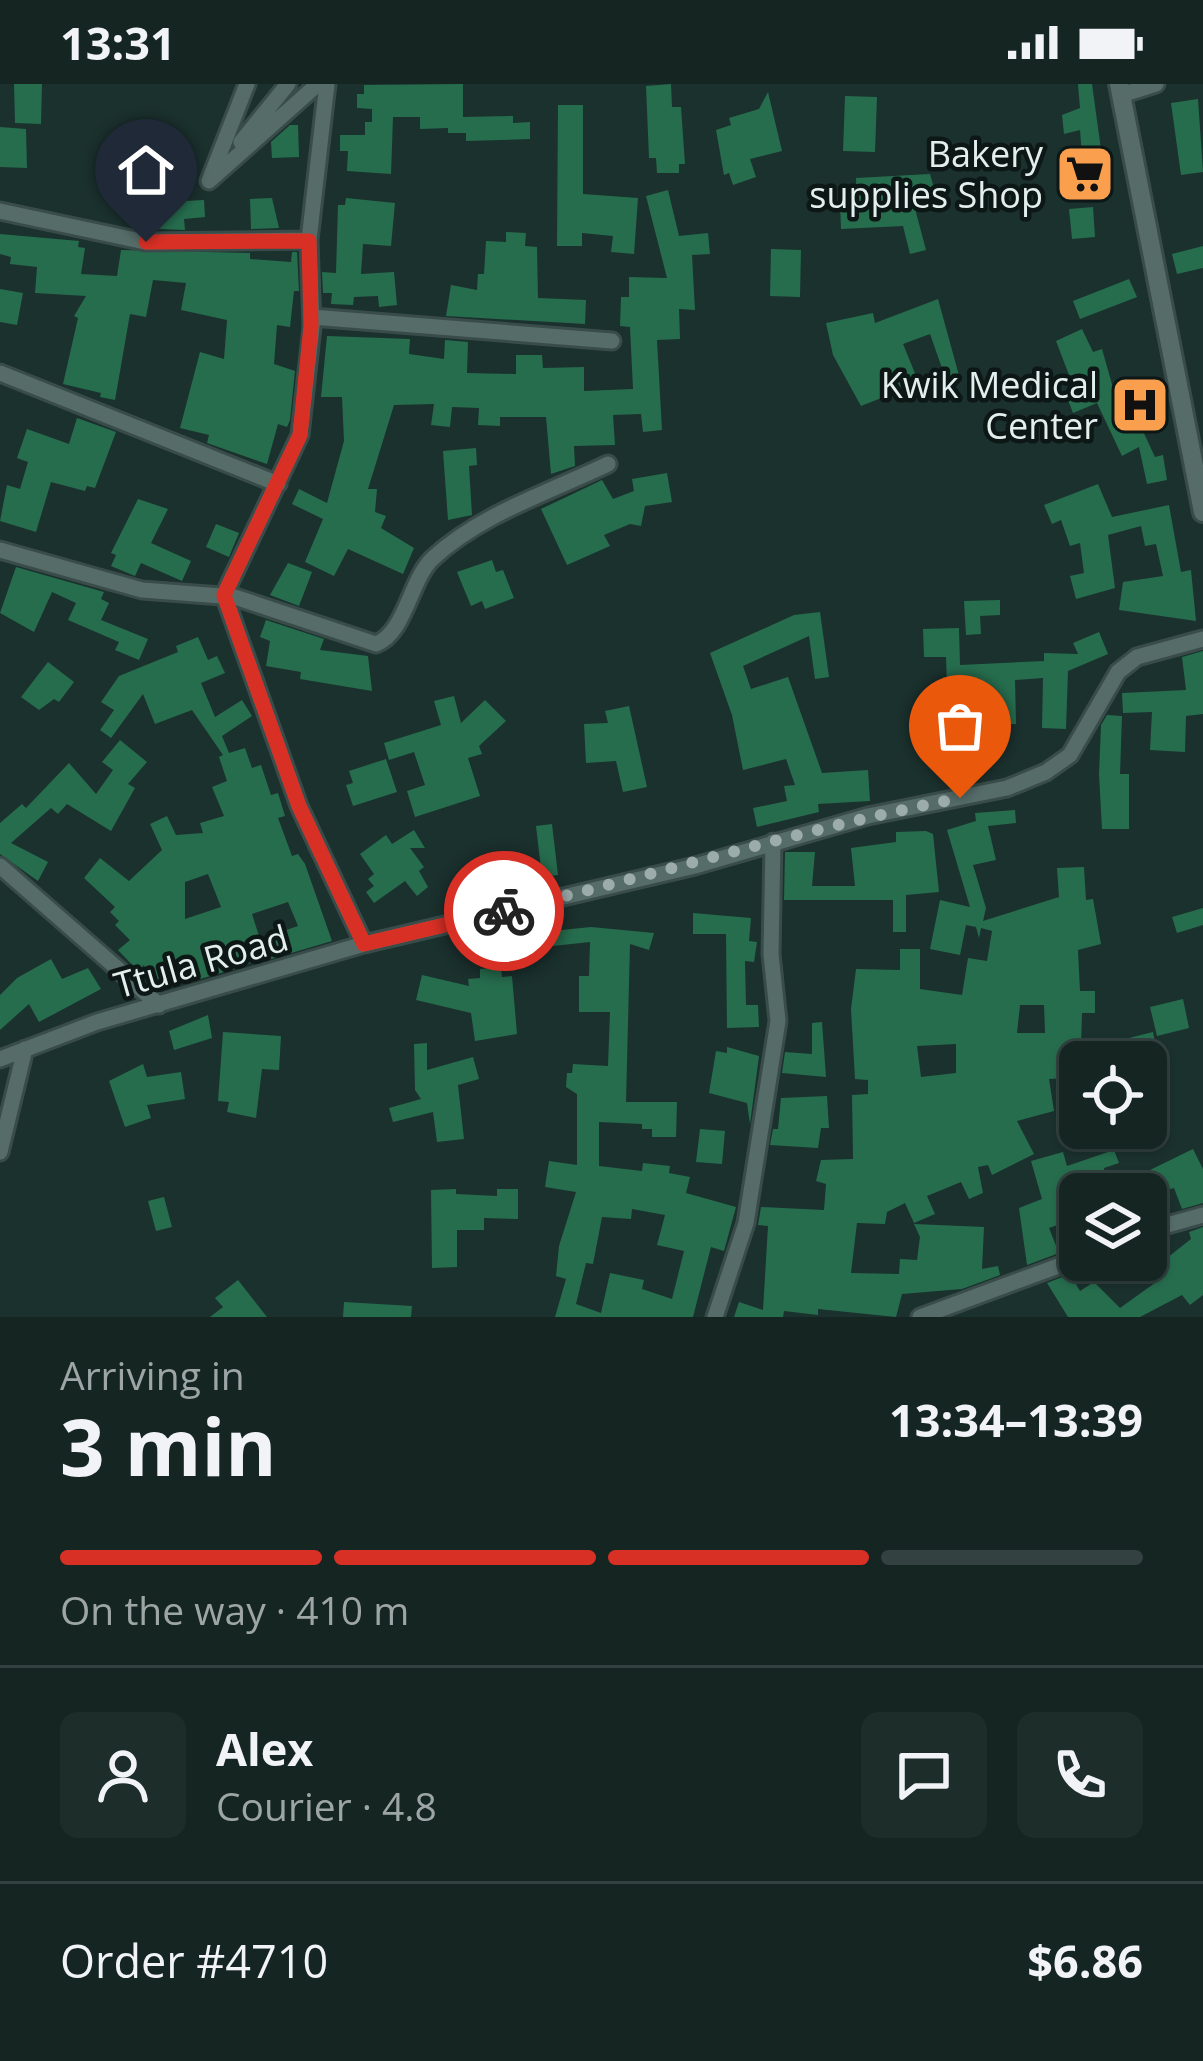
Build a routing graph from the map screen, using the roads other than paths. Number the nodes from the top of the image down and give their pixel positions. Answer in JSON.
{"nodes":[{"id":1,"x":247,"y":84,"type":"edge"},
{"id":2,"x":288,"y":84,"type":"edge"},
{"id":3,"x":323,"y":84,"type":"edge"},
{"id":4,"x":1156,"y":84,"type":"edge"},
{"id":5,"x":1120,"y":90,"type":"edge"},
{"id":6,"x":209,"y":181,"type":"junction"},
{"id":7,"x":0,"y":211,"type":"edge"},
{"id":8,"x":309,"y":241,"type":"junction"},
{"id":9,"x":311,"y":317,"type":"junction"},
{"id":10,"x":612,"y":341,"type":"dead end"},
{"id":11,"x":0,"y":373,"type":"edge"},
{"id":12,"x":1194,"y":422,"type":"edge"},
{"id":13,"x":608,"y":464,"type":"dead end"},
{"id":14,"x":278,"y":484,"type":"junction"},
{"id":15,"x":1203,"y":512,"type":"edge"},
{"id":16,"x":0,"y":550,"type":"edge"},
{"id":17,"x":224,"y":595,"type":"junction"},
{"id":18,"x":1203,"y":639,"type":"edge"},
{"id":19,"x":772,"y":842,"type":"junction"},
{"id":20,"x":0,"y":866,"type":"edge"},
{"id":21,"x":364,"y":944,"type":"junction"},
{"id":22,"x":159,"y":1005,"type":"junction"},
{"id":23,"x":25,"y":1049,"type":"junction"},
{"id":24,"x":0,"y":1059,"type":"edge"},
{"id":25,"x":0,"y":1152,"type":"edge"},
{"id":26,"x":1203,"y":1215,"type":"edge"},
{"id":27,"x":1167,"y":1225,"type":"edge"},
{"id":28,"x":1059,"y":1266,"type":"edge"},
{"id":29,"x":716,"y":1317,"type":"edge"},
{"id":30,"x":920,"y":1317,"type":"edge"}],
"edges":[{"from":1,"to":6,"type":"street"},
{"from":2,"to":6,"type":"street"},
{"from":3,"to":6,"type":"street"},
{"from":3,"to":8,"type":"street"},
{"from":4,"to":5,"type":"street"},
{"from":5,"to":12,"type":"street"},
{"from":7,"to":8,"type":"street"},
{"from":8,"to":9,"type":"street"},
{"from":9,"to":10,"type":"street"},
{"from":9,"to":14,"type":"street"},
{"from":11,"to":14,"type":"street"},
{"from":12,"to":15,"type":"street"},
{"from":13,"to":17,"type":"street"},
{"from":14,"to":17,"type":"street"},
{"from":16,"to":17,"type":"street"},
{"from":17,"to":21,"type":"street"},
{"from":18,"to":19,"type":"street","name":"Ttula Road"},
{"from":19,"to":21,"type":"street","name":"Ttula Road"},
{"from":19,"to":29,"type":"street"},
{"from":20,"to":22,"type":"street"},
{"from":21,"to":22,"type":"street","name":"Ttula Road"},
{"from":22,"to":23,"type":"street","name":"Ttula Road"},
{"from":23,"to":24,"type":"street","name":"Ttula Road"},
{"from":23,"to":25,"type":"street"},
{"from":26,"to":27,"type":"street"},
{"from":28,"to":30,"type":"street"}]}
